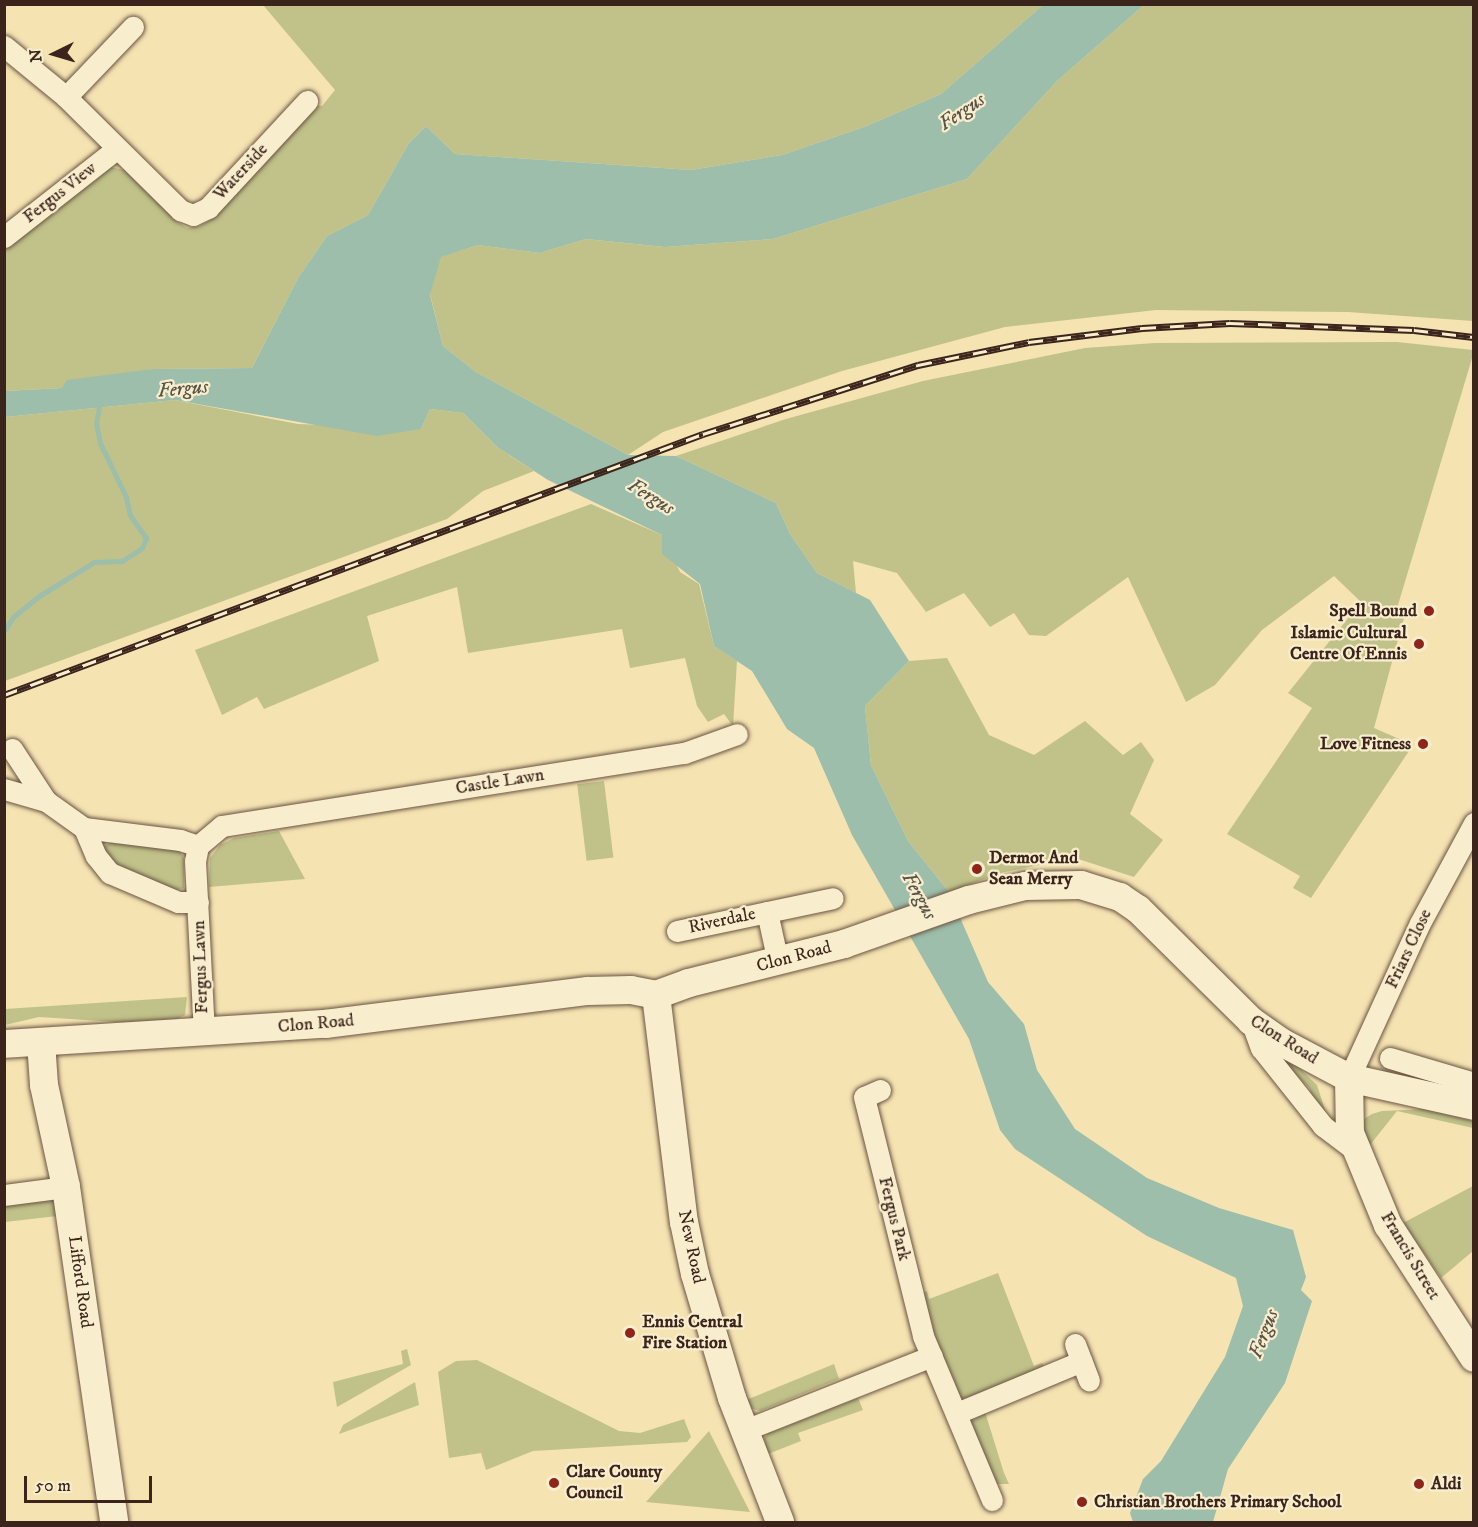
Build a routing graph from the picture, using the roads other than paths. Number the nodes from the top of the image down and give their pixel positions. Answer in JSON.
{"nodes":[{"id":1,"x":133,"y":27,"type":"dead end"},
{"id":2,"x":4,"y":46,"type":"edge"},
{"id":3,"x":66,"y":98,"type":"junction"},
{"id":4,"x":307,"y":101,"type":"dead end"},
{"id":5,"x":115,"y":150,"type":"junction"},
{"id":6,"x":4,"y":237,"type":"edge"},
{"id":7,"x":737,"y":734,"type":"dead end"},
{"id":8,"x":12,"y":749,"type":"dead end"},
{"id":9,"x":4,"y":789,"type":"edge"},
{"id":10,"x":46,"y":801,"type":"junction"},
{"id":11,"x":1473,"y":823,"type":"edge"},
{"id":12,"x":84,"y":828,"type":"junction"},
{"id":13,"x":198,"y":846,"type":"junction"},
{"id":14,"x":833,"y":898,"type":"dead end"},
{"id":15,"x":198,"y":902,"type":"junction"},
{"id":16,"x":767,"y":912,"type":"junction"},
{"id":17,"x":677,"y":931,"type":"dead end"},
{"id":18,"x":778,"y":962,"type":"junction"},
{"id":19,"x":656,"y":996,"type":"junction"},
{"id":20,"x":1251,"y":1021,"type":"junction"},
{"id":21,"x":204,"y":1032,"type":"junction"},
{"id":22,"x":41,"y":1042,"type":"junction"},
{"id":23,"x":4,"y":1044,"type":"edge"},
{"id":24,"x":1390,"y":1058,"type":"dead end"},
{"id":25,"x":1349,"y":1078,"type":"junction"},
{"id":26,"x":880,"y":1090,"type":"dead end"},
{"id":27,"x":1463,"y":1092,"type":"edge"},
{"id":28,"x":1356,"y":1152,"type":"junction"},
{"id":29,"x":66,"y":1187,"type":"junction"},
{"id":30,"x":4,"y":1195,"type":"edge"},
{"id":31,"x":932,"y":1356,"type":"junction"},
{"id":32,"x":1473,"y":1358,"type":"edge"},
{"id":33,"x":1082,"y":1361,"type":"dead end"},
{"id":34,"x":957,"y":1413,"type":"junction"},
{"id":35,"x":745,"y":1430,"type":"junction"},
{"id":36,"x":992,"y":1500,"type":"dead end"},
{"id":37,"x":114,"y":1522,"type":"edge"},
{"id":38,"x":780,"y":1522,"type":"edge"}],
"edges":[{"from":1,"to":3,"type":"street"},
{"from":2,"to":3,"type":"street"},
{"from":3,"to":5,"type":"street"},
{"from":4,"to":5,"type":"street","name":"Waterside"},
{"from":5,"to":6,"type":"street","name":"Fergus View"},
{"from":7,"to":13,"type":"street","name":"Castle Lawn"},
{"from":8,"to":10,"type":"street"},
{"from":9,"to":10,"type":"street"},
{"from":10,"to":12,"type":"street"},
{"from":11,"to":25,"type":"street","name":"Friars Close"},
{"from":12,"to":13,"type":"street"},
{"from":12,"to":15,"type":"street","name":"Fergus Lawn"},
{"from":13,"to":15,"type":"street","name":"Fergus Lawn"},
{"from":14,"to":16,"type":"street","name":"Riverdale"},
{"from":15,"to":21,"type":"street","name":"Fergus Lawn"},
{"from":16,"to":17,"type":"street","name":"Riverdale"},
{"from":16,"to":18,"type":"street","name":"Riverdale"},
{"from":18,"to":19,"type":"main road","name":"Clon Road"},
{"from":18,"to":20,"type":"main road","name":"Clon Road"},
{"from":19,"to":21,"type":"main road","name":"Clon Road"},
{"from":19,"to":35,"type":"main road","name":"New Road"},
{"from":20,"to":25,"type":"main road","name":"Clon Road"},
{"from":20,"to":28,"type":"street"},
{"from":21,"to":22,"type":"main road","name":"Clon Road"},
{"from":22,"to":23,"type":"main road","name":"Clon Road"},
{"from":22,"to":29,"type":"main road","name":"Lifford Road"},
{"from":24,"to":27,"type":"street"},
{"from":25,"to":27,"type":"main road","name":"Clon Road"},
{"from":25,"to":28,"type":"main road","name":"Francis Street"},
{"from":26,"to":31,"type":"street","name":"Fergus Park"},
{"from":28,"to":32,"type":"main road","name":"Francis Street"},
{"from":29,"to":30,"type":"street"},
{"from":29,"to":37,"type":"main road","name":"Lifford Road"},
{"from":31,"to":34,"type":"street","name":"Fergus Park"},
{"from":31,"to":35,"type":"street"},
{"from":33,"to":34,"type":"street"},
{"from":34,"to":36,"type":"street","name":"Fergus Park"},
{"from":35,"to":38,"type":"main road","name":"New Road"}]}
